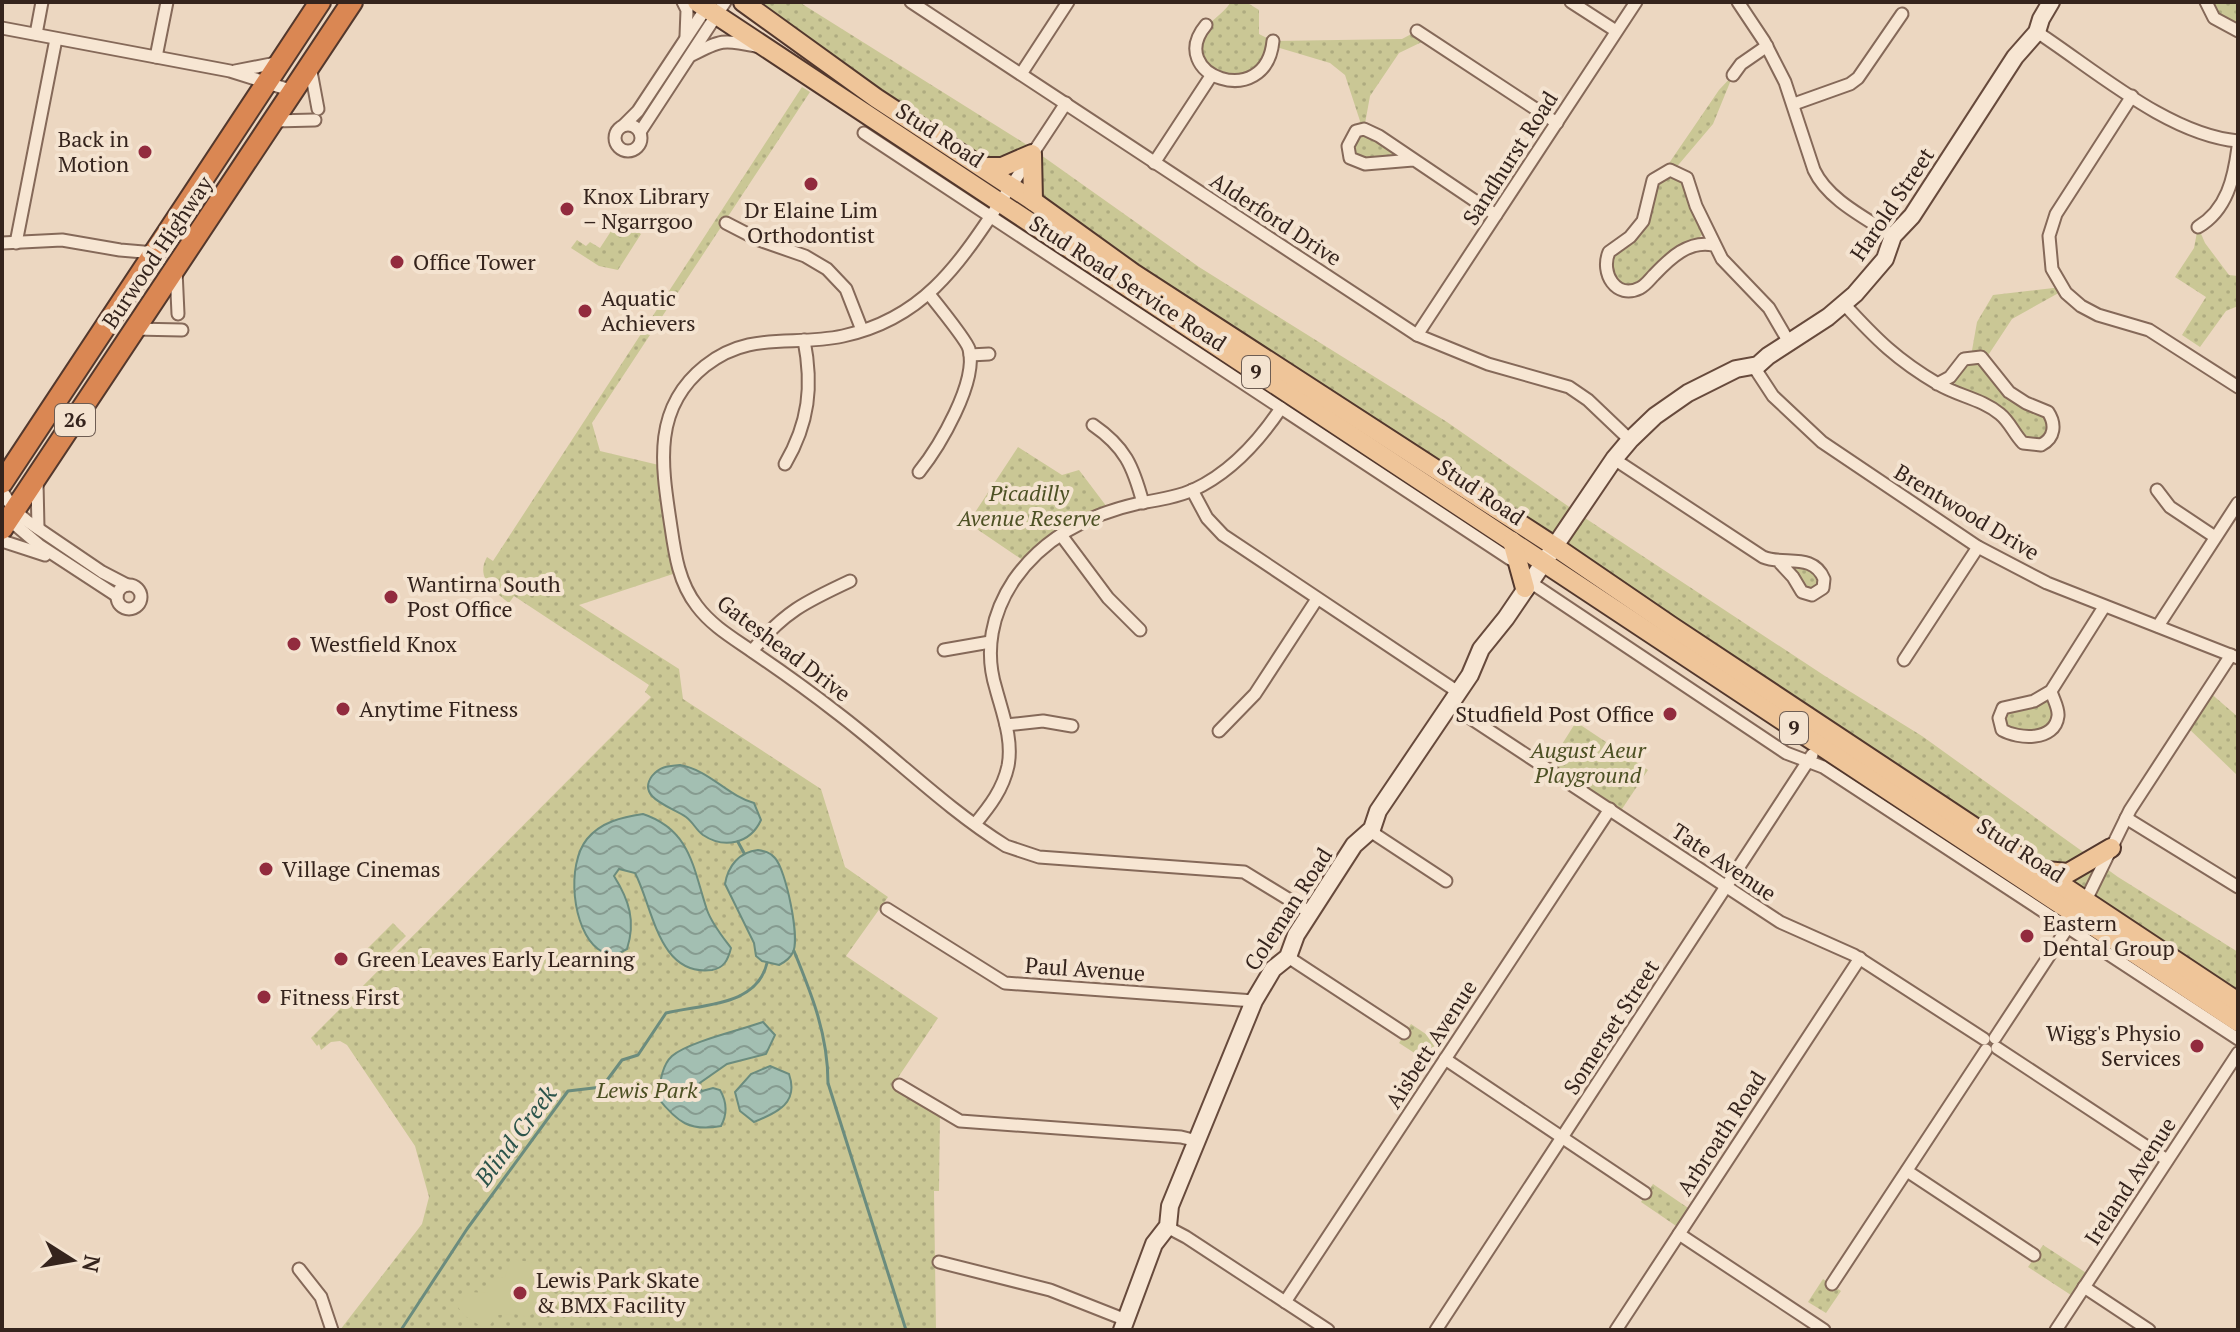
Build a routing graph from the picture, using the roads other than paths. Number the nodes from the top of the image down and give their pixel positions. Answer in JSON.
{"nodes":[{"id":1,"x":42,"y":2,"type":"edge"},
{"id":2,"x":167,"y":2,"type":"edge"},
{"id":3,"x":320,"y":2,"type":"edge"},
{"id":4,"x":352,"y":2,"type":"edge"},
{"id":5,"x":683,"y":2,"type":"edge"},
{"id":6,"x":743,"y":2,"type":"edge"},
{"id":7,"x":1068,"y":2,"type":"edge"},
{"id":8,"x":1571,"y":2,"type":"edge"},
{"id":9,"x":1636,"y":2,"type":"edge"},
{"id":10,"x":2051,"y":2,"type":"edge"},
{"id":11,"x":2206,"y":2,"type":"edge"},
{"id":12,"x":913,"y":3,"type":"edge"},
{"id":13,"x":1745,"y":4,"type":"edge"},
{"id":14,"x":711,"y":6,"type":"edge"},
{"id":15,"x":1902,"y":14,"type":"dead end"},
{"id":16,"x":1206,"y":25,"type":"dead end"},
{"id":17,"x":2,"y":28,"type":"edge"},
{"id":18,"x":1417,"y":31,"type":"dead end"},
{"id":19,"x":1616,"y":31,"type":"junction"},
{"id":20,"x":2238,"y":31,"type":"edge"},
{"id":21,"x":2037,"y":32,"type":"junction"},
{"id":22,"x":36,"y":34,"type":"junction"},
{"id":23,"x":686,"y":37,"type":"junction"},
{"id":24,"x":56,"y":39,"type":"junction"},
{"id":25,"x":1273,"y":41,"type":"dead end"},
{"id":26,"x":1767,"y":46,"type":"junction"},
{"id":27,"x":767,"y":48,"type":"junction"},
{"id":28,"x":691,"y":56,"type":"junction"},
{"id":29,"x":156,"y":57,"type":"junction"},
{"id":30,"x":281,"y":62,"type":"junction"},
{"id":31,"x":310,"y":66,"type":"junction"},
{"id":32,"x":230,"y":71,"type":"junction"},
{"id":33,"x":1021,"y":74,"type":"junction"},
{"id":34,"x":1733,"y":75,"type":"dead end"},
{"id":35,"x":1211,"y":76,"type":"junction"},
{"id":36,"x":266,"y":84,"type":"junction"},
{"id":37,"x":289,"y":96,"type":"junction"},
{"id":38,"x":2132,"y":96,"type":"junction"},
{"id":39,"x":1066,"y":103,"type":"junction"},
{"id":40,"x":1794,"y":104,"type":"junction"},
{"id":41,"x":274,"y":121,"type":"junction"},
{"id":42,"x":1557,"y":123,"type":"junction"},
{"id":43,"x":624,"y":125,"type":"junction"},
{"id":44,"x":640,"y":132,"type":"junction"},
{"id":45,"x":864,"y":133,"type":"dead end"},
{"id":46,"x":2238,"y":144,"type":"edge"},
{"id":47,"x":1032,"y":154,"type":"junction"},
{"id":48,"x":1413,"y":160,"type":"junction"},
{"id":49,"x":1154,"y":163,"type":"junction"},
{"id":50,"x":982,"y":167,"type":"junction"},
{"id":51,"x":1011,"y":187,"type":"junction"},
{"id":52,"x":1033,"y":201,"type":"junction"},
{"id":53,"x":995,"y":210,"type":"junction"},
{"id":54,"x":1496,"y":215,"type":"junction"},
{"id":55,"x":726,"y":223,"type":"dead end"},
{"id":56,"x":1706,"y":224,"type":"junction"},
{"id":57,"x":2198,"y":227,"type":"dead end"},
{"id":58,"x":1893,"y":236,"type":"junction"},
{"id":59,"x":2,"y":243,"type":"edge"},
{"id":60,"x":16,"y":243,"type":"junction"},
{"id":61,"x":1696,"y":243,"type":"junction"},
{"id":62,"x":1713,"y":245,"type":"junction"},
{"id":63,"x":155,"y":253,"type":"junction"},
{"id":64,"x":176,"y":269,"type":"junction"},
{"id":65,"x":929,"y":294,"type":"junction"},
{"id":66,"x":127,"y":296,"type":"junction"},
{"id":67,"x":1844,"y":304,"type":"junction"},
{"id":68,"x":152,"y":305,"type":"junction"},
{"id":69,"x":178,"y":314,"type":"dead end"},
{"id":70,"x":134,"y":329,"type":"junction"},
{"id":71,"x":182,"y":330,"type":"dead end"},
{"id":72,"x":862,"y":330,"type":"junction"},
{"id":73,"x":1417,"y":335,"type":"junction"},
{"id":74,"x":804,"y":340,"type":"junction"},
{"id":75,"x":1790,"y":344,"type":"junction"},
{"id":76,"x":989,"y":354,"type":"dead end"},
{"id":77,"x":970,"y":355,"type":"junction"},
{"id":78,"x":1754,"y":367,"type":"junction"},
{"id":79,"x":1954,"y":372,"type":"junction"},
{"id":80,"x":1937,"y":384,"type":"junction"},
{"id":81,"x":2238,"y":387,"type":"edge"},
{"id":82,"x":1956,"y":394,"type":"junction"},
{"id":83,"x":1281,"y":408,"type":"junction"},
{"id":84,"x":1093,"y":425,"type":"dead end"},
{"id":85,"x":1630,"y":440,"type":"junction"},
{"id":86,"x":1614,"y":459,"type":"junction"},
{"id":87,"x":785,"y":464,"type":"dead end"},
{"id":88,"x":919,"y":472,"type":"dead end"},
{"id":89,"x":37,"y":477,"type":"junction"},
{"id":90,"x":2,"y":483,"type":"edge"},
{"id":91,"x":1192,"y":490,"type":"junction"},
{"id":92,"x":2157,"y":490,"type":"dead end"},
{"id":93,"x":2,"y":491,"type":"edge"},
{"id":94,"x":1143,"y":503,"type":"junction"},
{"id":95,"x":2238,"y":503,"type":"edge"},
{"id":96,"x":6,"y":518,"type":"edge"},
{"id":97,"x":2234,"y":519,"type":"edge"},
{"id":98,"x":38,"y":528,"type":"junction"},
{"id":99,"x":1061,"y":535,"type":"junction"},
{"id":100,"x":2215,"y":537,"type":"junction"},
{"id":101,"x":2,"y":541,"type":"edge"},
{"id":102,"x":1503,"y":545,"type":"junction"},
{"id":103,"x":1554,"y":546,"type":"junction"},
{"id":104,"x":1978,"y":547,"type":"junction"},
{"id":105,"x":61,"y":560,"type":"junction"},
{"id":106,"x":1543,"y":562,"type":"junction"},
{"id":107,"x":1780,"y":563,"type":"dead end"},
{"id":108,"x":850,"y":581,"type":"dead end"},
{"id":109,"x":127,"y":585,"type":"junction"},
{"id":110,"x":1528,"y":585,"type":"junction"},
{"id":111,"x":117,"y":596,"type":"junction"},
{"id":112,"x":1317,"y":599,"type":"junction"},
{"id":113,"x":2104,"y":607,"type":"junction"},
{"id":114,"x":2158,"y":626,"type":"junction"},
{"id":115,"x":1140,"y":630,"type":"dead end"},
{"id":116,"x":990,"y":642,"type":"junction"},
{"id":117,"x":944,"y":650,"type":"dead end"},
{"id":118,"x":752,"y":651,"type":"junction"},
{"id":119,"x":2234,"y":656,"type":"edge"},
{"id":120,"x":1904,"y":660,"type":"dead end"},
{"id":121,"x":2051,"y":691,"type":"junction"},
{"id":122,"x":1454,"y":698,"type":"junction"},
{"id":123,"x":1006,"y":725,"type":"junction"},
{"id":124,"x":1072,"y":726,"type":"dead end"},
{"id":125,"x":1219,"y":731,"type":"dead end"},
{"id":126,"x":1819,"y":745,"type":"junction"},
{"id":127,"x":1808,"y":761,"type":"junction"},
{"id":128,"x":1610,"y":809,"type":"junction"},
{"id":129,"x":2126,"y":818,"type":"junction"},
{"id":130,"x":975,"y":824,"type":"junction"},
{"id":131,"x":1370,"y":831,"type":"junction"},
{"id":132,"x":2111,"y":848,"type":"junction"},
{"id":133,"x":2039,"y":870,"type":"junction"},
{"id":134,"x":1446,"y":881,"type":"dead end"},
{"id":135,"x":2238,"y":887,"type":"edge"},
{"id":136,"x":1727,"y":888,"type":"junction"},
{"id":137,"x":887,"y":909,"type":"dead end"},
{"id":138,"x":1311,"y":913,"type":"junction"},
{"id":139,"x":2077,"y":914,"type":"junction"},
{"id":140,"x":1288,"y":957,"type":"junction"},
{"id":141,"x":1860,"y":958,"type":"junction"},
{"id":142,"x":1254,"y":1001,"type":"junction"},
{"id":143,"x":2238,"y":1002,"type":"edge"},
{"id":144,"x":2238,"y":1022,"type":"edge"},
{"id":145,"x":1404,"y":1033,"type":"dead end"},
{"id":146,"x":2238,"y":1039,"type":"edge"},
{"id":147,"x":1991,"y":1044,"type":"junction"},
{"id":148,"x":2238,"y":1053,"type":"edge"},
{"id":149,"x":1445,"y":1059,"type":"junction"},
{"id":150,"x":899,"y":1085,"type":"dead end"},
{"id":151,"x":1562,"y":1137,"type":"junction"},
{"id":152,"x":1197,"y":1141,"type":"junction"},
{"id":153,"x":2167,"y":1160,"type":"junction"},
{"id":154,"x":1907,"y":1171,"type":"junction"},
{"id":155,"x":1645,"y":1193,"type":"dead end"},
{"id":156,"x":1167,"y":1227,"type":"junction"},
{"id":157,"x":1679,"y":1234,"type":"junction"},
{"id":158,"x":2034,"y":1255,"type":"dead end"},
{"id":159,"x":939,"y":1262,"type":"dead end"},
{"id":160,"x":299,"y":1269,"type":"dead end"},
{"id":161,"x":1832,"y":1284,"type":"dead end"},
{"id":162,"x":2084,"y":1287,"type":"junction"},
{"id":163,"x":1285,"y":1302,"type":"junction"},
{"id":164,"x":1124,"y":1325,"type":"edge"},
{"id":165,"x":1806,"y":1325,"type":"edge"},
{"id":166,"x":332,"y":1330,"type":"edge"},
{"id":167,"x":1328,"y":1330,"type":"edge"},
{"id":168,"x":1436,"y":1330,"type":"edge"},
{"id":169,"x":1616,"y":1330,"type":"edge"},
{"id":170,"x":1824,"y":1330,"type":"edge"},
{"id":171,"x":2056,"y":1330,"type":"edge"},
{"id":172,"x":2149,"y":1330,"type":"edge"}],
"edges":[{"from":1,"to":22,"type":"street"},
{"from":2,"to":29,"type":"street"},
{"from":3,"to":30,"type":"highway","name":"Burwood Highway","number":"26"},
{"from":4,"to":31,"type":"highway","name":"Burwood Highway","number":"26"},
{"from":5,"to":23,"type":"street"},
{"from":6,"to":50,"type":"main road","name":"Stud Road","number":"9"},
{"from":7,"to":33,"type":"street"},
{"from":8,"to":19,"type":"street"},
{"from":9,"to":19,"type":"street","name":"Sandhurst Road"},
{"from":10,"to":21,"type":"street","name":"Harold Street"},
{"from":11,"to":20,"type":"street"},
{"from":12,"to":33,"type":"street","name":"Alderford Drive"},
{"from":13,"to":26,"type":"street"},
{"from":14,"to":23,"type":"street"},
{"from":14,"to":27,"type":"main road","name":"Stud Road","number":"9"},
{"from":14,"to":28,"type":"street"},
{"from":15,"to":40,"type":"street"},
{"from":16,"to":35,"type":"street"},
{"from":17,"to":22,"type":"street"},
{"from":18,"to":42,"type":"street"},
{"from":19,"to":42,"type":"street","name":"Sandhurst Road"},
{"from":21,"to":38,"type":"street"},
{"from":21,"to":58,"type":"street","name":"Harold Street"},
{"from":22,"to":24,"type":"street"},
{"from":23,"to":43,"type":"street"},
{"from":24,"to":29,"type":"street"},
{"from":24,"to":60,"type":"street"},
{"from":25,"to":35,"type":"street"},
{"from":26,"to":34,"type":"street"},
{"from":26,"to":40,"type":"street"},
{"from":27,"to":28,"type":"street"},
{"from":27,"to":53,"type":"main road","name":"Stud Road","number":"9"},
{"from":28,"to":44,"type":"street"},
{"from":29,"to":32,"type":"street"},
{"from":30,"to":32,"type":"street"},
{"from":30,"to":36,"type":"highway","name":"Burwood Highway","number":"26"},
{"from":31,"to":37,"type":"highway","name":"Burwood Highway","number":"26"},
{"from":31,"to":41,"type":"street"},
{"from":32,"to":36,"type":"street"},
{"from":33,"to":39,"type":"street","name":"Alderford Drive"},
{"from":35,"to":49,"type":"street"},
{"from":36,"to":37,"type":"street"},
{"from":36,"to":63,"type":"highway","name":"Burwood Highway","number":"26"},
{"from":37,"to":41,"type":"highway","name":"Burwood Highway","number":"26"},
{"from":38,"to":46,"type":"street"},
{"from":38,"to":81,"type":"street"},
{"from":39,"to":47,"type":"street","name":"Gateshead Drive"},
{"from":39,"to":49,"type":"street","name":"Alderford Drive"},
{"from":40,"to":58,"type":"street"},
{"from":41,"to":64,"type":"highway","name":"Burwood Highway","number":"26"},
{"from":42,"to":54,"type":"street","name":"Sandhurst Road"},
{"from":43,"to":44,"type":"street"},
{"from":43,"to":44,"type":"street"},
{"from":45,"to":53,"type":"street","name":"Stud Road Service Road"},
{"from":46,"to":57,"type":"street"},
{"from":47,"to":50,"type":"main road"},
{"from":47,"to":51,"type":"street","name":"Gateshead Drive"},
{"from":47,"to":52,"type":"main road"},
{"from":48,"to":48,"type":"street"},
{"from":48,"to":54,"type":"street"},
{"from":49,"to":73,"type":"street","name":"Alderford Drive"},
{"from":50,"to":51,"type":"main road","name":"Stud Road","number":"9"},
{"from":51,"to":52,"type":"main road","name":"Stud Road","number":"9"},
{"from":51,"to":53,"type":"street","name":"Gateshead Drive"},
{"from":52,"to":103,"type":"main road","name":"Stud Road","number":"9"},
{"from":53,"to":65,"type":"street","name":"Gateshead Drive"},
{"from":53,"to":83,"type":"street","name":"Stud Road Service Road"},
{"from":53,"to":102,"type":"main road","name":"Stud Road","number":"9"},
{"from":54,"to":73,"type":"street","name":"Sandhurst Road"},
{"from":55,"to":72,"type":"street"},
{"from":56,"to":61,"type":"street"},
{"from":56,"to":61,"type":"street"},
{"from":56,"to":62,"type":"street"},
{"from":58,"to":67,"type":"street","name":"Harold Street"},
{"from":59,"to":60,"type":"street"},
{"from":60,"to":63,"type":"street"},
{"from":61,"to":62,"type":"street"},
{"from":62,"to":75,"type":"street"},
{"from":63,"to":66,"type":"highway","name":"Burwood Highway","number":"26"},
{"from":64,"to":68,"type":"highway","name":"Burwood Highway","number":"26"},
{"from":64,"to":69,"type":"street"},
{"from":65,"to":72,"type":"street","name":"Gateshead Drive"},
{"from":65,"to":77,"type":"street"},
{"from":66,"to":68,"type":"street"},
{"from":66,"to":90,"type":"highway","name":"Burwood Highway","number":"26"},
{"from":67,"to":75,"type":"street","name":"Harold Street"},
{"from":67,"to":80,"type":"street"},
{"from":68,"to":70,"type":"highway","name":"Burwood Highway","number":"26"},
{"from":70,"to":71,"type":"street"},
{"from":70,"to":89,"type":"highway","name":"Burwood Highway","number":"26"},
{"from":72,"to":74,"type":"street","name":"Gateshead Drive"},
{"from":73,"to":85,"type":"street","name":"Alderford Drive"},
{"from":74,"to":87,"type":"street"},
{"from":74,"to":118,"type":"street","name":"Gateshead Drive"},
{"from":75,"to":78,"type":"street","name":"Harold Street"},
{"from":76,"to":77,"type":"street"},
{"from":77,"to":88,"type":"street"},
{"from":78,"to":85,"type":"street","name":"Harold Street"},
{"from":78,"to":104,"type":"street","name":"Brentwood Drive"},
{"from":79,"to":80,"type":"street"},
{"from":79,"to":82,"type":"street"},
{"from":79,"to":82,"type":"street"},
{"from":80,"to":82,"type":"street"},
{"from":83,"to":91,"type":"street"},
{"from":83,"to":102,"type":"street","name":"Stud Road Service Road"},
{"from":84,"to":94,"type":"street"},
{"from":85,"to":86,"type":"street","name":"Harold Street"},
{"from":86,"to":103,"type":"street","name":"Harold Street"},
{"from":86,"to":107,"type":"street"},
{"from":89,"to":96,"type":"highway","name":"Burwood Highway","number":"26"},
{"from":89,"to":98,"type":"street"},
{"from":91,"to":94,"type":"street"},
{"from":91,"to":112,"type":"street","name":"Tate Avenue"},
{"from":92,"to":100,"type":"street"},
{"from":93,"to":96,"type":"street"},
{"from":94,"to":99,"type":"street"},
{"from":95,"to":97,"type":"street"},
{"from":96,"to":98,"type":"street"},
{"from":96,"to":105,"type":"street"},
{"from":97,"to":100,"type":"street"},
{"from":98,"to":109,"type":"street"},
{"from":99,"to":115,"type":"street"},
{"from":99,"to":116,"type":"street"},
{"from":100,"to":114,"type":"street"},
{"from":101,"to":105,"type":"street"},
{"from":102,"to":106,"type":"main road","name":"Stud Road","number":"9"},
{"from":102,"to":110,"type":"main road"},
{"from":103,"to":106,"type":"street","name":"Coleman Road"},
{"from":103,"to":133,"type":"main road","name":"Stud Road","number":"9"},
{"from":104,"to":113,"type":"street","name":"Brentwood Drive"},
{"from":104,"to":120,"type":"street"},
{"from":105,"to":111,"type":"street"},
{"from":106,"to":110,"type":"street","name":"Coleman Road"},
{"from":106,"to":126,"type":"main road","name":"Stud Road","number":"9"},
{"from":108,"to":118,"type":"street"},
{"from":109,"to":111,"type":"street"},
{"from":109,"to":111,"type":"street"},
{"from":110,"to":122,"type":"street","name":"Coleman Road"},
{"from":110,"to":127,"type":"street","name":"Stud Road"},
{"from":112,"to":122,"type":"street","name":"Tate Avenue"},
{"from":112,"to":125,"type":"street"},
{"from":113,"to":114,"type":"street","name":"Brentwood Drive"},
{"from":113,"to":121,"type":"street"},
{"from":114,"to":119,"type":"street","name":"Brentwood Drive"},
{"from":116,"to":117,"type":"street"},
{"from":116,"to":123,"type":"street"},
{"from":118,"to":130,"type":"street","name":"Gateshead Drive"},
{"from":119,"to":129,"type":"street"},
{"from":121,"to":121,"type":"street"},
{"from":122,"to":128,"type":"street","name":"Tate Avenue"},
{"from":122,"to":131,"type":"street","name":"Coleman Road"},
{"from":123,"to":124,"type":"street"},
{"from":123,"to":130,"type":"street"},
{"from":126,"to":127,"type":"street","name":"Somerset Street"},
{"from":126,"to":139,"type":"main road","name":"Stud Road","number":"9"},
{"from":127,"to":136,"type":"street","name":"Somerset Street"},
{"from":127,"to":139,"type":"street","name":"Stud Road"},
{"from":128,"to":136,"type":"street","name":"Tate Avenue"},
{"from":128,"to":149,"type":"street","name":"Aisbett Avenue"},
{"from":129,"to":132,"type":"street"},
{"from":129,"to":135,"type":"street"},
{"from":130,"to":138,"type":"street","name":"Gateshead Drive"},
{"from":131,"to":134,"type":"street"},
{"from":131,"to":138,"type":"street","name":"Coleman Road"},
{"from":132,"to":133,"type":"main road"},
{"from":132,"to":139,"type":"street"},
{"from":133,"to":139,"type":"main road","name":"Stud Road","number":"9"},
{"from":136,"to":141,"type":"street","name":"Tate Avenue"},
{"from":136,"to":151,"type":"street","name":"Somerset Street"},
{"from":137,"to":142,"type":"street","name":"Paul Avenue"},
{"from":138,"to":140,"type":"street","name":"Coleman Road"},
{"from":139,"to":143,"type":"main road","name":"Stud Road","number":"9"},
{"from":139,"to":144,"type":"main road","name":"Stud Road","number":"9"},
{"from":139,"to":146,"type":"street","name":"Stud Road"},
{"from":139,"to":147,"type":"street"},
{"from":140,"to":142,"type":"street","name":"Coleman Road"},
{"from":140,"to":145,"type":"street"},
{"from":141,"to":147,"type":"street","name":"Tate Avenue"},
{"from":141,"to":157,"type":"street","name":"Arbroath Road"},
{"from":142,"to":152,"type":"street","name":"Coleman Road"},
{"from":147,"to":153,"type":"street","name":"Tate Avenue"},
{"from":147,"to":154,"type":"street"},
{"from":148,"to":153,"type":"street","name":"Ireland Avenue"},
{"from":149,"to":151,"type":"street"},
{"from":149,"to":163,"type":"street","name":"Aisbett Avenue"},
{"from":150,"to":152,"type":"street"},
{"from":151,"to":155,"type":"street"},
{"from":151,"to":168,"type":"street","name":"Somerset Street"},
{"from":152,"to":156,"type":"street","name":"Coleman Road"},
{"from":153,"to":162,"type":"street","name":"Ireland Avenue"},
{"from":154,"to":158,"type":"street"},
{"from":154,"to":161,"type":"street"},
{"from":156,"to":163,"type":"street"},
{"from":156,"to":164,"type":"street","name":"Coleman Road"},
{"from":157,"to":165,"type":"street"},
{"from":157,"to":169,"type":"street","name":"Arbroath Road"},
{"from":159,"to":164,"type":"street"},
{"from":160,"to":166,"type":"street"},
{"from":162,"to":171,"type":"street","name":"Ireland Avenue"},
{"from":162,"to":172,"type":"street"},
{"from":163,"to":167,"type":"street"},
{"from":165,"to":170,"type":"street"}]}
